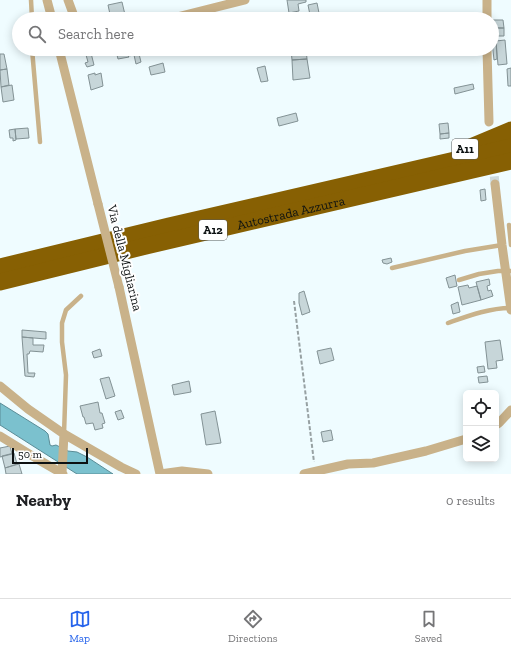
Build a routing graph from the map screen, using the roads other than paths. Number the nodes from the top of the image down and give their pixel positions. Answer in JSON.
{"nodes":[{"id":1,"x":31,"y":0,"type":"edge"},
{"id":2,"x":47,"y":0,"type":"edge"},
{"id":3,"x":68,"y":0,"type":"edge"},
{"id":4,"x":245,"y":0,"type":"edge"},
{"id":5,"x":486,"y":0,"type":"edge"},
{"id":6,"x":32,"y":12,"type":"edge"},
{"id":7,"x":50,"y":12,"type":"edge"},
{"id":8,"x":72,"y":12,"type":"edge"},
{"id":9,"x":197,"y":12,"type":"edge"},
{"id":10,"x":487,"y":12,"type":"edge"},
{"id":11,"x":33,"y":56,"type":"edge"},
{"id":12,"x":61,"y":56,"type":"edge"},
{"id":13,"x":487,"y":56,"type":"edge"},
{"id":14,"x":489,"y":122,"type":"dead end"},
{"id":15,"x":511,"y":130,"type":"edge"},
{"id":16,"x":40,"y":142,"type":"dead end"},
{"id":17,"x":511,"y":146,"type":"edge"},
{"id":18,"x":511,"y":161,"type":"edge"},
{"id":19,"x":420,"y":168,"type":"junction"},
{"id":20,"x":495,"y":184,"type":"tunnel mouth"},
{"id":21,"x":509,"y":224,"type":"dead end"},
{"id":22,"x":506,"y":245,"type":"edge"},
{"id":23,"x":0,"y":267,"type":"edge"},
{"id":24,"x":392,"y":268,"type":"dead end"},
{"id":25,"x":508,"y":271,"type":"edge"},
{"id":26,"x":458,"y":280,"type":"dead end"},
{"id":27,"x":0,"y":282,"type":"edge"},
{"id":28,"x":81,"y":296,"type":"dead end"},
{"id":29,"x":511,"y":309,"type":"edge"},
{"id":30,"x":448,"y":323,"type":"dead end"},
{"id":31,"x":0,"y":386,"type":"edge"},
{"id":32,"x":511,"y":410,"type":"edge"},
{"id":33,"x":499,"y":422,"type":"edge"},
{"id":34,"x":64,"y":434,"type":"junction"},
{"id":35,"x":0,"y":436,"type":"edge"},
{"id":36,"x":463,"y":440,"type":"edge"},
{"id":37,"x":61,"y":474,"type":"edge"},
{"id":38,"x":136,"y":474,"type":"edge"},
{"id":39,"x":160,"y":474,"type":"edge"},
{"id":40,"x":208,"y":474,"type":"edge"},
{"id":41,"x":304,"y":474,"type":"edge"}],
"edges":[{"from":1,"to":6,"type":"lane"},
{"from":2,"to":7,"type":"street"},
{"from":3,"to":8,"type":"street"},
{"from":4,"to":9,"type":"street"},
{"from":5,"to":10,"type":"street"},
{"from":11,"to":16,"type":"lane"},
{"from":12,"to":39,"type":"street","name":"Via della Migliarina","bridge":true},
{"from":13,"to":14,"type":"street"},
{"from":15,"to":19,"type":"highway","number":"A11"},
{"from":17,"to":19,"type":"highway","name":"Autostrada Azzurra","number":"A12"},
{"from":18,"to":27,"type":"highway","name":"Autostrada Azzurra","number":"A12"},
{"from":19,"to":23,"type":"highway","name":"Autostrada Azzurra","number":"A12"},
{"from":20,"to":22,"type":"street"},
{"from":21,"to":22,"type":"lane"},
{"from":22,"to":24,"type":"lane"},
{"from":22,"to":25,"type":"street"},
{"from":25,"to":26,"type":"lane"},
{"from":25,"to":29,"type":"street"},
{"from":28,"to":34,"type":"lane"},
{"from":29,"to":30,"type":"lane"},
{"from":31,"to":34,"type":"street"},
{"from":32,"to":33,"type":"street"},
{"from":34,"to":37,"type":"street"},
{"from":34,"to":38,"type":"street"},
{"from":35,"to":37,"type":"street"},
{"from":36,"to":41,"type":"street"},
{"from":39,"to":40,"type":"street"}]}
